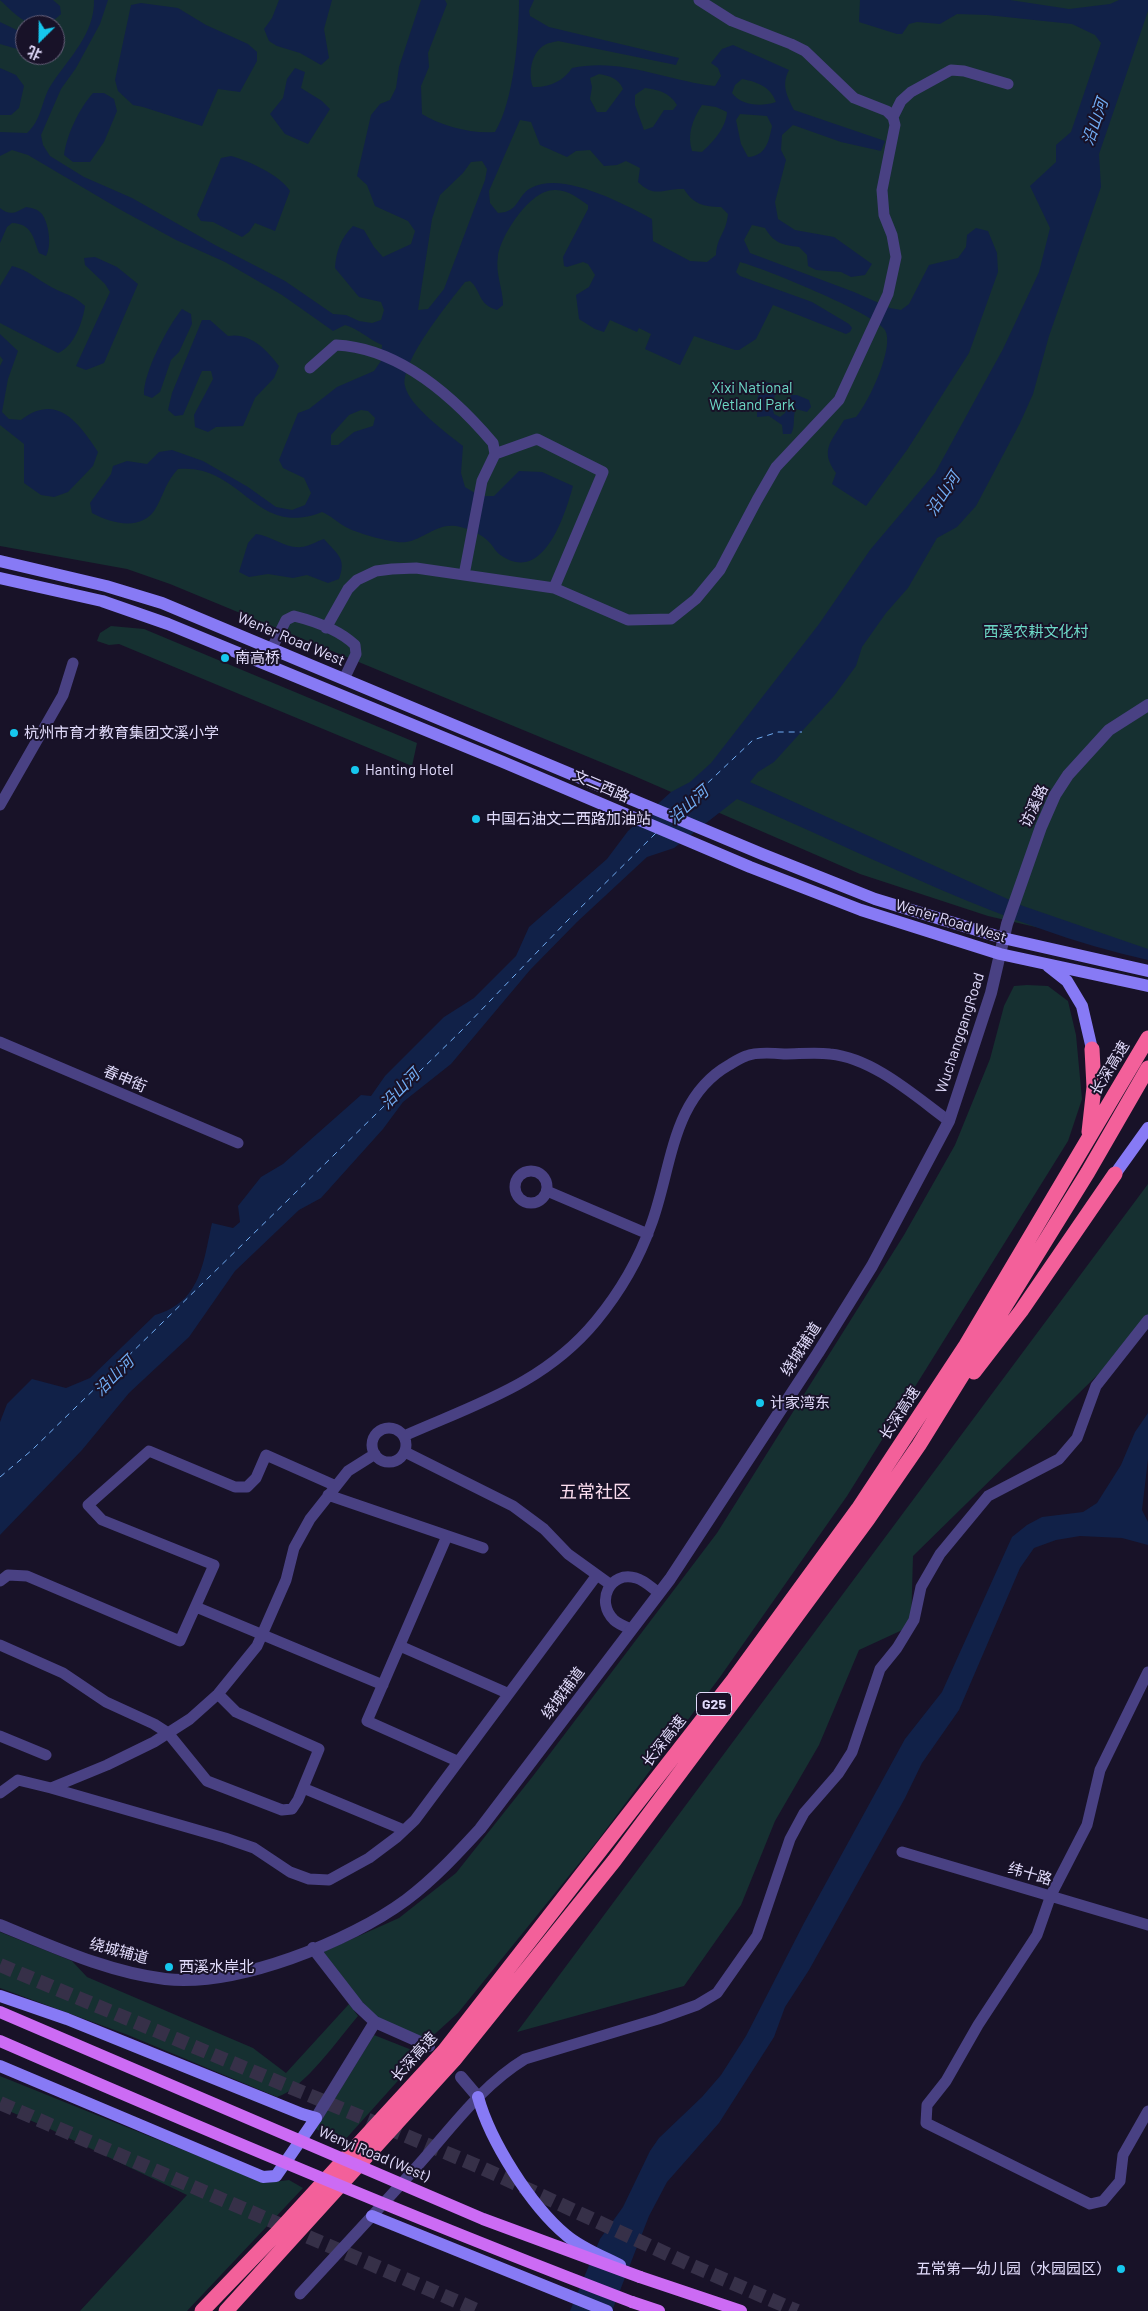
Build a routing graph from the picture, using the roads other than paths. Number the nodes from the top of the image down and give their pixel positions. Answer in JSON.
{"nodes":[{"id":1,"x":699,"y":0,"type":"edge"},
{"id":2,"x":1008,"y":84,"type":"dead end"},
{"id":3,"x":893,"y":117,"type":"junction"},
{"id":4,"x":310,"y":368,"type":"dead end"},
{"id":5,"x":496,"y":454,"type":"junction"},
{"id":6,"x":0,"y":560,"type":"edge"},
{"id":7,"x":464,"y":574,"type":"junction"},
{"id":8,"x":0,"y":578,"type":"edge"},
{"id":9,"x":554,"y":588,"type":"junction"},
{"id":10,"x":326,"y":628,"type":"junction"},
{"id":11,"x":272,"y":648,"type":"junction"},
{"id":12,"x":73,"y":663,"type":"dead end"},
{"id":13,"x":344,"y":679,"type":"junction"},
{"id":14,"x":1148,"y":705,"type":"edge"},
{"id":15,"x":562,"y":770,"type":"joint"},
{"id":16,"x":0,"y":805,"type":"edge"},
{"id":17,"x":762,"y":854,"type":"joint"},
{"id":18,"x":750,"y":867,"type":"joint"},
{"id":19,"x":1004,"y":938,"type":"junction"},
{"id":20,"x":1000,"y":954,"type":"junction"},
{"id":21,"x":1044,"y":963,"type":"junction"},
{"id":22,"x":1148,"y":971,"type":"edge"},
{"id":23,"x":1148,"y":986,"type":"edge"},
{"id":24,"x":1148,"y":1038,"type":"edge"},
{"id":25,"x":0,"y":1042,"type":"edge"},
{"id":26,"x":1092,"y":1049,"type":"joint"},
{"id":27,"x":1148,"y":1068,"type":"edge"},
{"id":28,"x":949,"y":1121,"type":"junction"},
{"id":29,"x":1148,"y":1128,"type":"edge"},
{"id":30,"x":1088,"y":1138,"type":"junction"},
{"id":31,"x":238,"y":1143,"type":"dead end"},
{"id":32,"x":1115,"y":1174,"type":"joint"},
{"id":33,"x":547,"y":1191,"type":"dead end"},
{"id":34,"x":648,"y":1234,"type":"junction"},
{"id":35,"x":1148,"y":1320,"type":"edge"},
{"id":36,"x":404,"y":1436,"type":"junction"},
{"id":37,"x":919,"y":1445,"type":"junction"},
{"id":38,"x":406,"y":1452,"type":"junction"},
{"id":39,"x":375,"y":1454,"type":"junction"},
{"id":40,"x":336,"y":1486,"type":"junction"},
{"id":41,"x":328,"y":1495,"type":"junction"},
{"id":42,"x":447,"y":1536,"type":"junction"},
{"id":43,"x":483,"y":1548,"type":"dead end"},
{"id":44,"x":597,"y":1575,"type":"junction"},
{"id":45,"x":0,"y":1580,"type":"edge"},
{"id":46,"x":611,"y":1585,"type":"junction"},
{"id":47,"x":659,"y":1594,"type":"junction"},
{"id":48,"x":196,"y":1607,"type":"junction"},
{"id":49,"x":631,"y":1629,"type":"junction"},
{"id":50,"x":263,"y":1634,"type":"junction"},
{"id":51,"x":0,"y":1644,"type":"edge"},
{"id":52,"x":400,"y":1646,"type":"junction"},
{"id":53,"x":1148,"y":1672,"type":"edge"},
{"id":54,"x":383,"y":1685,"type":"junction"},
{"id":55,"x":507,"y":1693,"type":"junction"},
{"id":56,"x":218,"y":1694,"type":"junction"},
{"id":57,"x":168,"y":1733,"type":"junction"},
{"id":58,"x":0,"y":1736,"type":"edge"},
{"id":59,"x":46,"y":1755,"type":"dead end"},
{"id":60,"x":458,"y":1761,"type":"junction"},
{"id":61,"x":50,"y":1788,"type":"junction"},
{"id":62,"x":303,"y":1788,"type":"junction"},
{"id":63,"x":0,"y":1793,"type":"edge"},
{"id":64,"x":404,"y":1830,"type":"junction"},
{"id":65,"x":902,"y":1852,"type":"dead end"},
{"id":66,"x":1051,"y":1895,"type":"junction"},
{"id":67,"x":0,"y":1925,"type":"edge"},
{"id":68,"x":1148,"y":1925,"type":"edge"},
{"id":69,"x":313,"y":1948,"type":"junction"},
{"id":70,"x":0,"y":1996,"type":"edge"},
{"id":71,"x":0,"y":2012,"type":"edge"},
{"id":72,"x":375,"y":2022,"type":"junction"},
{"id":73,"x":0,"y":2041,"type":"edge"},
{"id":74,"x":429,"y":2046,"type":"dead end"},
{"id":75,"x":0,"y":2066,"type":"edge"},
{"id":76,"x":460,"y":2077,"type":"dead end"},
{"id":77,"x":478,"y":2097,"type":"junction"},
{"id":78,"x":1148,"y":2111,"type":"edge"},
{"id":79,"x":316,"y":2118,"type":"junction"},
{"id":80,"x":372,"y":2216,"type":"junction"},
{"id":81,"x":640,"y":2277,"type":"junction"},
{"id":82,"x":300,"y":2294,"type":"dead end"},
{"id":83,"x":202,"y":2311,"type":"edge"},
{"id":84,"x":226,"y":2311,"type":"edge"},
{"id":85,"x":607,"y":2311,"type":"edge"},
{"id":86,"x":659,"y":2311,"type":"edge"},
{"id":87,"x":741,"y":2311,"type":"edge"}],
"edges":[{"from":1,"to":3,"type":"street"},
{"from":2,"to":3,"type":"street"},
{"from":3,"to":9,"type":"street"},
{"from":4,"to":5,"type":"street"},
{"from":5,"to":7,"type":"street"},
{"from":5,"to":9,"type":"street"},
{"from":6,"to":11,"type":"main road","name":"Wen'er Road West"},
{"from":7,"to":9,"type":"street"},
{"from":7,"to":10,"type":"street"},
{"from":8,"to":18,"type":"main road","name":"文二西路"},
{"from":10,"to":11,"type":"street"},
{"from":10,"to":13,"type":"street"},
{"from":11,"to":13,"type":"main road","name":"Wen'er Road West"},
{"from":12,"to":16,"type":"street"},
{"from":13,"to":15,"type":"main road","name":"Wen'er Road West"},
{"from":14,"to":19,"type":"street","name":"访溪路"},
{"from":15,"to":17,"type":"main road","name":"文二西路"},
{"from":17,"to":19,"type":"main road","name":"Wen'er Road West"},
{"from":18,"to":20,"type":"main road","name":"Wen'er Road West"},
{"from":19,"to":20,"type":"street","name":"访溪路"},
{"from":19,"to":22,"type":"main road","name":"Wen'er Road West"},
{"from":20,"to":21,"type":"main road","name":"Wen'er Road West"},
{"from":20,"to":28,"type":"street","name":"WuchanggangRoad"},
{"from":21,"to":23,"type":"main road","name":"Wen'er Road West"},
{"from":21,"to":26,"type":"main road"},
{"from":24,"to":30,"type":"highway","name":"长深高速","number":"G25"},
{"from":25,"to":31,"type":"street","name":"春申街"},
{"from":26,"to":30,"type":"highway"},
{"from":27,"to":37,"type":"highway","number":"G25"},
{"from":28,"to":34,"type":"street"},
{"from":28,"to":47,"type":"street","name":"绕城辅道"},
{"from":29,"to":32,"type":"main road"},
{"from":30,"to":83,"type":"highway","name":"长深高速","number":"G25"},
{"from":32,"to":37,"type":"highway"},
{"from":33,"to":34,"type":"street"},
{"from":34,"to":36,"type":"street"},
{"from":35,"to":77,"type":"street"},
{"from":36,"to":38,"type":"street"},
{"from":36,"to":39,"type":"street"},
{"from":37,"to":84,"type":"highway","number":"G25"},
{"from":38,"to":39,"type":"street"},
{"from":38,"to":44,"type":"street"},
{"from":39,"to":40,"type":"street"},
{"from":40,"to":41,"type":"street"},
{"from":40,"to":48,"type":"street"},
{"from":41,"to":42,"type":"street"},
{"from":41,"to":50,"type":"street"},
{"from":42,"to":43,"type":"street"},
{"from":42,"to":52,"type":"street"},
{"from":44,"to":46,"type":"street"},
{"from":44,"to":55,"type":"street"},
{"from":45,"to":48,"type":"street"},
{"from":46,"to":47,"type":"street"},
{"from":46,"to":49,"type":"street"},
{"from":47,"to":49,"type":"street","name":"绕城辅道"},
{"from":48,"to":50,"type":"street"},
{"from":49,"to":69,"type":"street","name":"绕城辅道"},
{"from":50,"to":54,"type":"street"},
{"from":50,"to":56,"type":"street"},
{"from":51,"to":57,"type":"street"},
{"from":52,"to":54,"type":"street"},
{"from":52,"to":55,"type":"street"},
{"from":53,"to":66,"type":"street"},
{"from":54,"to":60,"type":"street"},
{"from":55,"to":60,"type":"street"},
{"from":56,"to":57,"type":"street"},
{"from":56,"to":62,"type":"street"},
{"from":57,"to":61,"type":"street"},
{"from":57,"to":62,"type":"street"},
{"from":58,"to":59,"type":"street"},
{"from":60,"to":64,"type":"street"},
{"from":61,"to":63,"type":"street"},
{"from":61,"to":64,"type":"street"},
{"from":62,"to":64,"type":"street"},
{"from":65,"to":66,"type":"street","name":"纬十路"},
{"from":66,"to":68,"type":"street","name":"纬十路"},
{"from":66,"to":78,"type":"street"},
{"from":67,"to":69,"type":"street","name":"绕城辅道"},
{"from":69,"to":72,"type":"street"},
{"from":70,"to":79,"type":"main road"},
{"from":71,"to":81,"type":"main road","name":"Wenyi Road (West)","bridge":true},
{"from":72,"to":74,"type":"street"},
{"from":72,"to":79,"type":"street"},
{"from":73,"to":86,"type":"main road","bridge":true},
{"from":75,"to":79,"type":"main road"},
{"from":76,"to":77,"type":"street"},
{"from":77,"to":80,"type":"street"},
{"from":77,"to":81,"type":"main road","bridge":true},
{"from":80,"to":82,"type":"street"},
{"from":80,"to":85,"type":"main road"},
{"from":81,"to":87,"type":"main road","name":"Wenyi Road (West)"}]}
